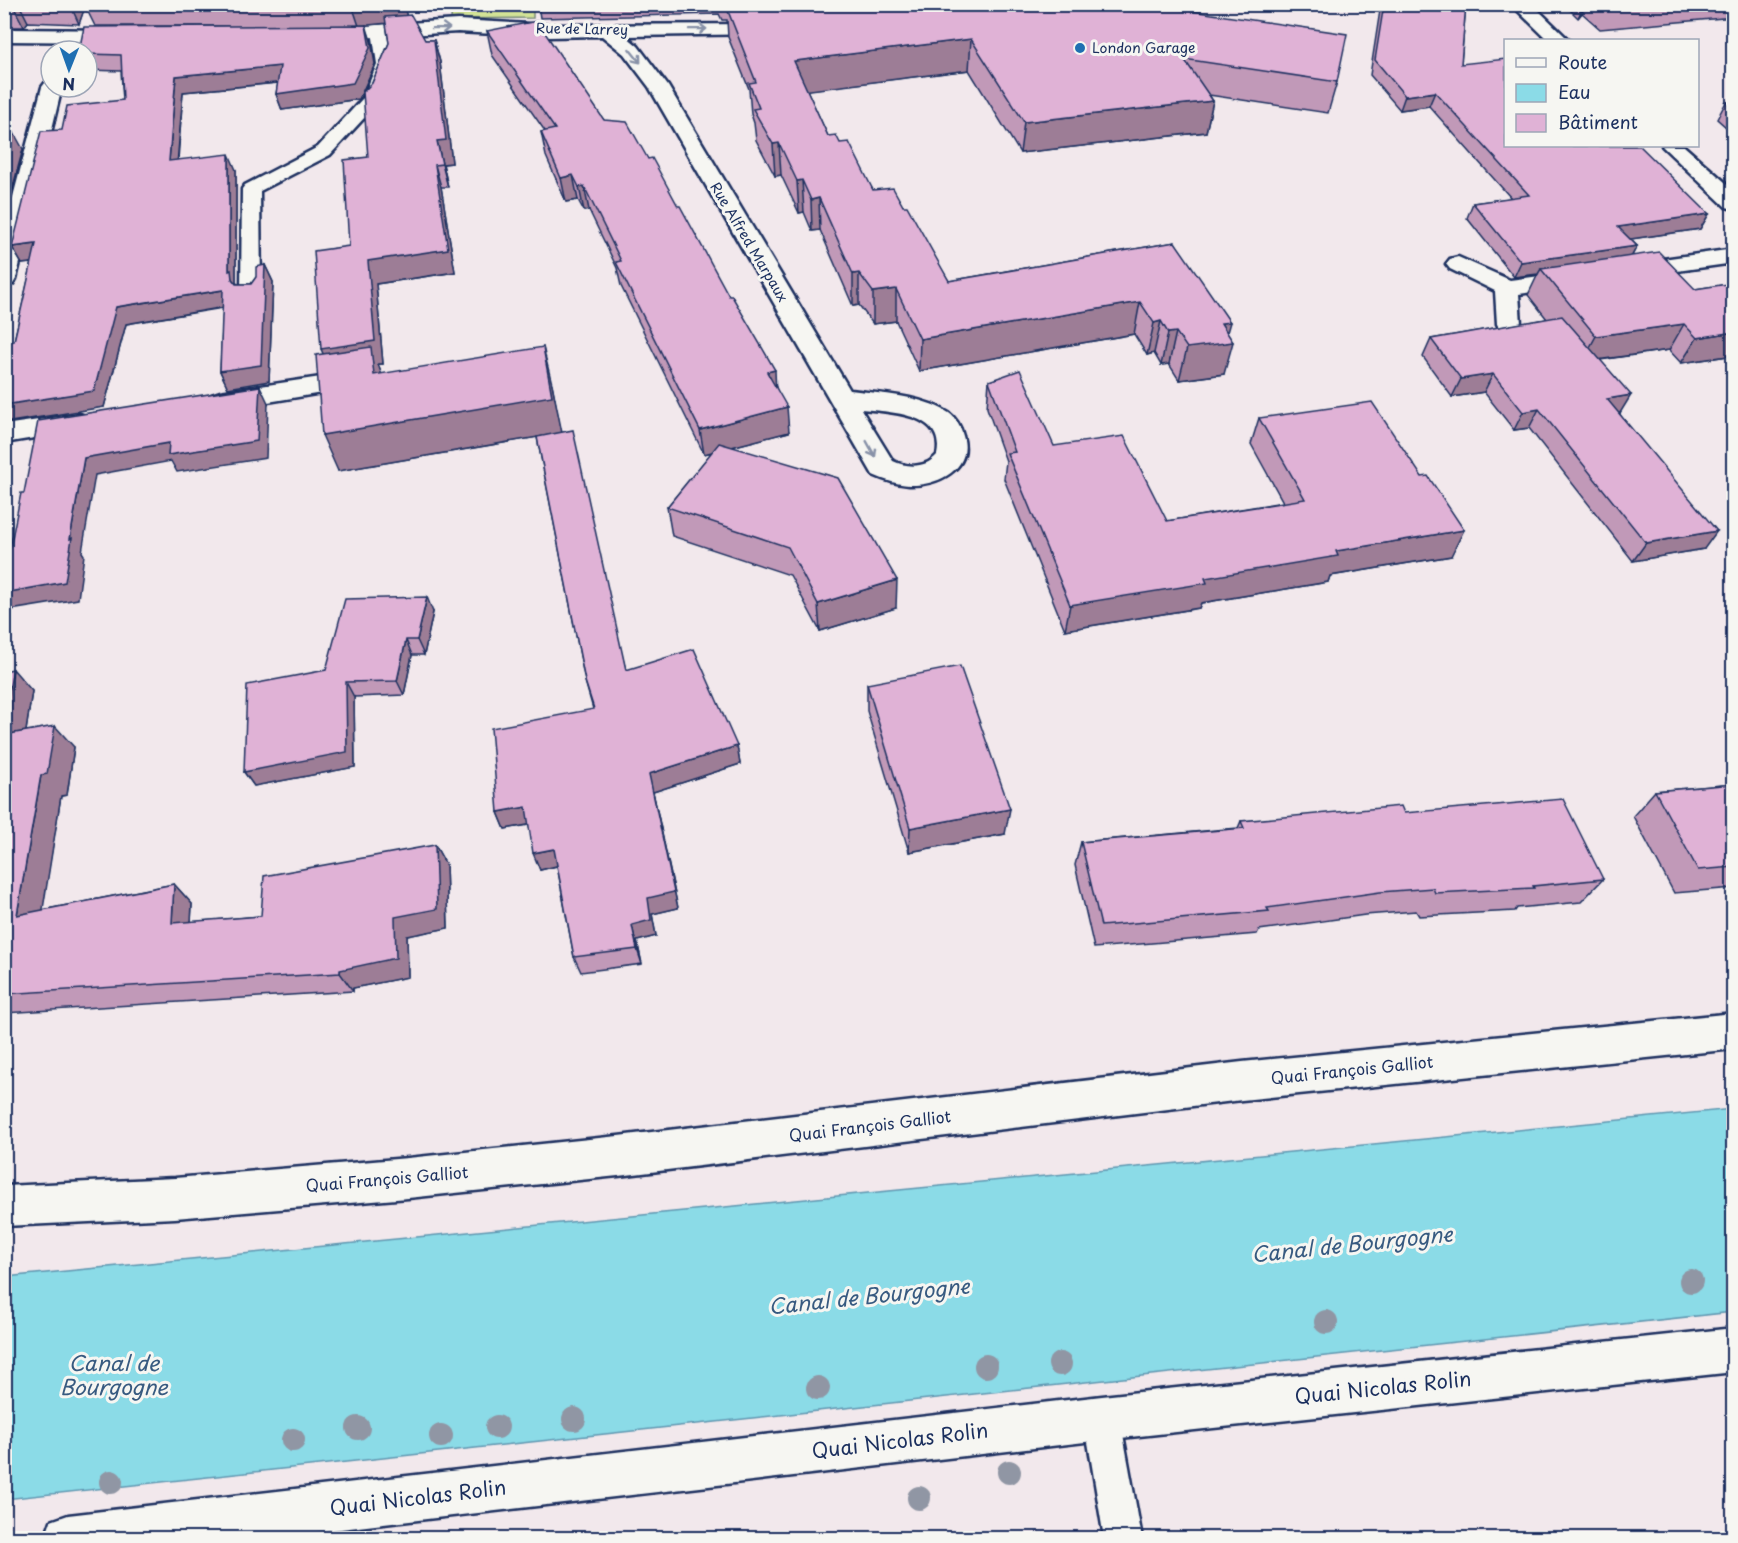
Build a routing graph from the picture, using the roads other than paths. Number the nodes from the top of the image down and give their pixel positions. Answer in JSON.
{"nodes":[{"id":1,"x":1520,"y":4,"type":"edge"},
{"id":2,"x":660,"y":20,"type":"junction"},
{"id":3,"x":795,"y":28,"type":"edge"},
{"id":4,"x":380,"y":31,"type":"junction"},
{"id":5,"x":608,"y":31,"type":"junction"},
{"id":6,"x":300,"y":34,"type":"edge"},
{"id":7,"x":4,"y":35,"type":"edge"},
{"id":8,"x":147,"y":35,"type":"edge"},
{"id":9,"x":1558,"y":39,"type":"edge"},
{"id":10,"x":39,"y":40,"type":"edge"},
{"id":11,"x":99,"y":40,"type":"edge"},
{"id":12,"x":658,"y":86,"type":"junction"},
{"id":13,"x":49,"y":99,"type":"edge"},
{"id":14,"x":1673,"y":147,"type":"edge"},
{"id":15,"x":1732,"y":200,"type":"edge"},
{"id":16,"x":1734,"y":256,"type":"edge"},
{"id":17,"x":1458,"y":264,"type":"dead end"},
{"id":18,"x":4,"y":279,"type":"edge"},
{"id":19,"x":1507,"y":288,"type":"junction"},
{"id":20,"x":251,"y":294,"type":"edge"},
{"id":21,"x":1509,"y":324,"type":"edge"},
{"id":22,"x":387,"y":375,"type":"edge"},
{"id":23,"x":842,"y":398,"type":"dead end"},
{"id":24,"x":193,"y":405,"type":"edge"},
{"id":25,"x":99,"y":420,"type":"edge"},
{"id":26,"x":4,"y":434,"type":"edge"},
{"id":27,"x":1734,"y":1031,"type":"edge"},
{"id":28,"x":4,"y":1206,"type":"edge"},
{"id":29,"x":1734,"y":1350,"type":"edge"},
{"id":30,"x":1102,"y":1418,"type":"junction"},
{"id":31,"x":68,"y":1539,"type":"edge"},
{"id":32,"x":1123,"y":1539,"type":"edge"}],
"edges":[{"from":1,"to":9,"type":"street"},
{"from":2,"to":3,"type":"street","name":"Rue de Larrey","one_way":true},
{"from":2,"to":5,"type":"street","name":"Rue de Larrey"},
{"from":2,"to":12,"type":"street"},
{"from":4,"to":5,"type":"street","name":"Rue de Larrey","one_way":true},
{"from":4,"to":6,"type":"street","name":"Rue de Larrey"},
{"from":4,"to":20,"type":"lane"},
{"from":5,"to":12,"type":"street","name":"Rue Alfred Marpaux","one_way":true},
{"from":7,"to":10,"type":"street"},
{"from":8,"to":11,"type":"street"},
{"from":12,"to":23,"type":"street","name":"Rue Alfred Marpaux"},
{"from":13,"to":18,"type":"street"},
{"from":14,"to":15,"type":"street"},
{"from":16,"to":19,"type":"street"},
{"from":17,"to":19,"type":"street"},
{"from":19,"to":21,"type":"street"},
{"from":22,"to":24,"type":"street"},
{"from":25,"to":26,"type":"street"},
{"from":27,"to":28,"type":"street","name":"Quai François Galliot"},
{"from":29,"to":30,"type":"street","name":"Quai Nicolas Rolin"},
{"from":30,"to":31,"type":"street","name":"Quai Nicolas Rolin"},
{"from":30,"to":32,"type":"lane"}]}
